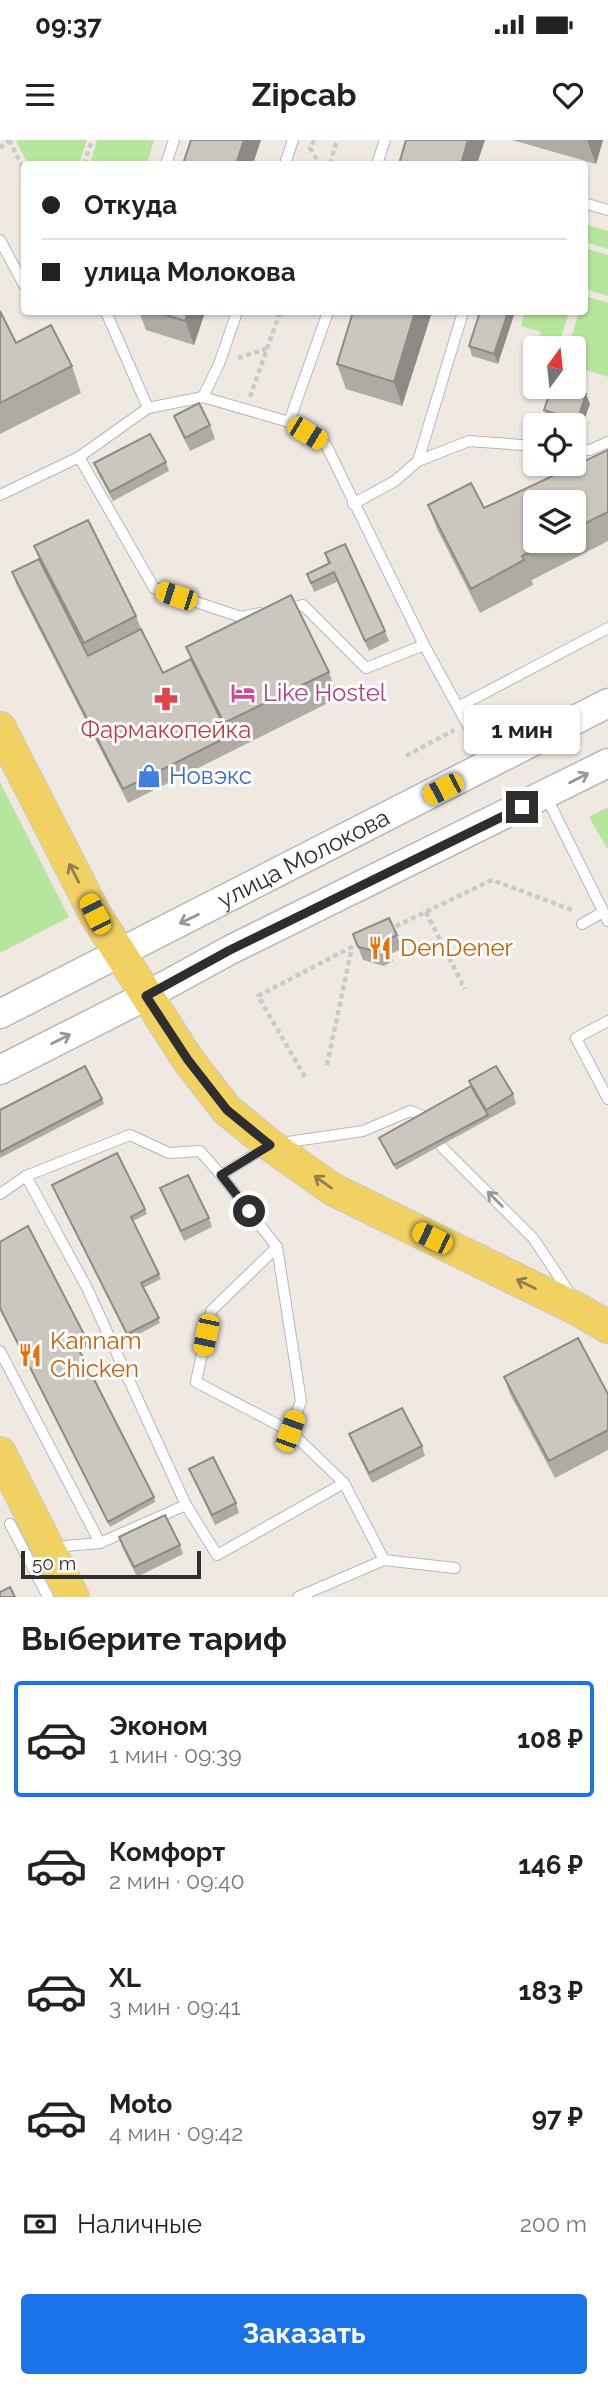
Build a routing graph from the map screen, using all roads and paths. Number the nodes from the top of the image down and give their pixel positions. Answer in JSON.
{"nodes":[{"id":1,"x":9,"y":140,"type":"edge"},
{"id":2,"x":92,"y":140,"type":"edge"},
{"id":3,"x":174,"y":140,"type":"edge"},
{"id":4,"x":293,"y":140,"type":"edge"},
{"id":5,"x":314,"y":140,"type":"edge"},
{"id":6,"x":337,"y":140,"type":"edge"},
{"id":7,"x":386,"y":140,"type":"edge"},
{"id":8,"x":0,"y":148,"type":"edge"},
{"id":9,"x":85,"y":161,"type":"edge"},
{"id":10,"x":167,"y":161,"type":"edge"},
{"id":11,"x":286,"y":161,"type":"edge"},
{"id":12,"x":318,"y":161,"type":"edge"},
{"id":13,"x":331,"y":161,"type":"edge"},
{"id":14,"x":378,"y":161,"type":"edge"},
{"id":15,"x":21,"y":164,"type":"edge"},
{"id":16,"x":588,"y":204,"type":"edge"},
{"id":17,"x":608,"y":210,"type":"edge"},
{"id":18,"x":0,"y":240,"type":"edge"},
{"id":19,"x":21,"y":279,"type":"edge"},
{"id":20,"x":107,"y":315,"type":"edge"},
{"id":21,"x":236,"y":315,"type":"edge"},
{"id":22,"x":279,"y":315,"type":"edge"},
{"id":23,"x":327,"y":315,"type":"edge"},
{"id":24,"x":462,"y":315,"type":"edge"},
{"id":25,"x":267,"y":349,"type":"junction"},
{"id":26,"x":219,"y":364,"type":"junction"},
{"id":27,"x":203,"y":397,"type":"junction"},
{"id":28,"x":148,"y":408,"type":"junction"},
{"id":29,"x":246,"y":409,"type":"junction"},
{"id":30,"x":289,"y":422,"type":"junction"},
{"id":31,"x":608,"y":442,"type":"edge"},
{"id":32,"x":523,"y":445,"type":"edge"},
{"id":33,"x":586,"y":450,"type":"edge"},
{"id":34,"x":79,"y":457,"type":"junction"},
{"id":35,"x":418,"y":461,"type":"junction"},
{"id":36,"x":0,"y":495,"type":"edge"},
{"id":37,"x":353,"y":504,"type":"junction"},
{"id":38,"x":278,"y":610,"type":"edge"},
{"id":39,"x":265,"y":612,"type":"edge"},
{"id":40,"x":608,"y":628,"type":"edge"},
{"id":41,"x":424,"y":645,"type":"junction"},
{"id":42,"x":608,"y":703,"type":"edge"},
{"id":43,"x":458,"y":707,"type":"junction"},
{"id":44,"x":467,"y":724,"type":"junction"},
{"id":45,"x":0,"y":728,"type":"edge"},
{"id":46,"x":406,"y":756,"type":"dead end"},
{"id":47,"x":608,"y":763,"type":"edge"},
{"id":48,"x":490,"y":765,"type":"junction"},
{"id":49,"x":545,"y":795,"type":"junction"},
{"id":50,"x":425,"y":912,"type":"junction"},
{"id":51,"x":606,"y":917,"type":"edge"},
{"id":52,"x":593,"y":918,"type":"junction"},
{"id":53,"x":582,"y":924,"type":"dead end"},
{"id":54,"x":377,"y":935,"type":"edge"},
{"id":55,"x":365,"y":940,"type":"edge"},
{"id":56,"x":352,"y":946,"type":"junction"},
{"id":57,"x":121,"y":953,"type":"junction"},
{"id":58,"x":465,"y":989,"type":"dead end"},
{"id":59,"x":146,"y":996,"type":"junction"},
{"id":60,"x":0,"y":1014,"type":"edge"},
{"id":61,"x":608,"y":1021,"type":"edge"},
{"id":62,"x":327,"y":1065,"type":"dead end"},
{"id":63,"x":0,"y":1070,"type":"edge"},
{"id":64,"x":304,"y":1077,"type":"dead end"},
{"id":65,"x":608,"y":1099,"type":"edge"},
{"id":66,"x":426,"y":1117,"type":"edge"},
{"id":67,"x":270,"y":1145,"type":"junction"},
{"id":68,"x":441,"y":1146,"type":"edge"},
{"id":69,"x":221,"y":1175,"type":"junction"},
{"id":70,"x":26,"y":1176,"type":"junction"},
{"id":71,"x":0,"y":1194,"type":"edge"},
{"id":72,"x":277,"y":1247,"type":"junction"},
{"id":73,"x":581,"y":1311,"type":"junction"},
{"id":74,"x":608,"y":1327,"type":"edge"},
{"id":75,"x":0,"y":1351,"type":"edge"},
{"id":76,"x":290,"y":1431,"type":"junction"},
{"id":77,"x":0,"y":1453,"type":"edge"},
{"id":78,"x":344,"y":1483,"type":"junction"},
{"id":79,"x":186,"y":1505,"type":"junction"},
{"id":80,"x":20,"y":1519,"type":"junction"},
{"id":81,"x":0,"y":1530,"type":"edge"},
{"id":82,"x":100,"y":1543,"type":"junction"},
{"id":83,"x":47,"y":1548,"type":"junction"},
{"id":84,"x":384,"y":1560,"type":"junction"},
{"id":85,"x":455,"y":1568,"type":"dead end"},
{"id":86,"x":48,"y":1597,"type":"edge"},
{"id":87,"x":73,"y":1597,"type":"edge"},
{"id":88,"x":298,"y":1597,"type":"edge"}],
"edges":[{"from":1,"to":8,"type":"path"},
{"from":1,"to":15,"type":"path"},
{"from":2,"to":9,"type":"path"},
{"from":3,"to":10,"type":"lane"},
{"from":4,"to":11,"type":"lane"},
{"from":5,"to":12,"type":"path"},
{"from":6,"to":13,"type":"path"},
{"from":7,"to":14,"type":"lane"},
{"from":16,"to":17,"type":"lane"},
{"from":18,"to":19,"type":"lane"},
{"from":20,"to":28,"type":"lane"},
{"from":21,"to":26,"type":"lane"},
{"from":22,"to":25,"type":"path"},
{"from":23,"to":30,"type":"lane"},
{"from":24,"to":35,"type":"lane"},
{"from":25,"to":26,"type":"path"},
{"from":25,"to":29,"type":"path"},
{"from":26,"to":27,"type":"lane"},
{"from":27,"to":28,"type":"lane"},
{"from":27,"to":29,"type":"lane"},
{"from":28,"to":34,"type":"lane"},
{"from":29,"to":30,"type":"lane"},
{"from":30,"to":37,"type":"lane"},
{"from":31,"to":33,"type":"lane"},
{"from":32,"to":35,"type":"lane"},
{"from":34,"to":36,"type":"lane"},
{"from":34,"to":39,"type":"lane"},
{"from":35,"to":37,"type":"lane"},
{"from":37,"to":41,"type":"lane"},
{"from":38,"to":41,"type":"lane"},
{"from":40,"to":43,"type":"lane"},
{"from":41,"to":43,"type":"lane"},
{"from":42,"to":48,"type":"street","name":"улица Молокова"},
{"from":43,"to":44,"type":"lane"},
{"from":44,"to":46,"type":"path"},
{"from":44,"to":48,"type":"lane"},
{"from":57,"to":45,"type":"main road","one_way":true},
{"from":49,"to":47,"type":"street","name":"улица Молокова","one_way":true},
{"from":48,"to":57,"type":"street","name":"улица Молокова","one_way":true},
{"from":49,"to":51,"type":"lane"},
{"from":49,"to":59,"type":"street","name":"улица Молокова"},
{"from":50,"to":52,"type":"path"},
{"from":50,"to":54,"type":"path"},
{"from":50,"to":58,"type":"path"},
{"from":51,"to":52,"type":"lane"},
{"from":52,"to":53,"type":"lane"},
{"from":55,"to":56,"type":"path"},
{"from":56,"to":62,"type":"path"},
{"from":56,"to":64,"type":"path"},
{"from":57,"to":59,"type":"main road"},
{"from":57,"to":60,"type":"street","name":"улица Молокова"},
{"from":63,"to":59,"type":"street","name":"улица Молокова","one_way":true},
{"from":59,"to":67,"type":"main road"},
{"from":61,"to":65,"type":"lane"},
{"from":66,"to":67,"type":"lane"},
{"from":67,"to":69,"type":"lane"},
{"from":73,"to":67,"type":"main road","one_way":true},
{"from":73,"to":68,"type":"lane","one_way":true},
{"from":69,"to":70,"type":"lane"},
{"from":69,"to":72,"type":"lane"},
{"from":70,"to":71,"type":"lane"},
{"from":70,"to":79,"type":"lane"},
{"from":72,"to":76,"type":"lane"},
{"from":72,"to":76,"type":"lane"},
{"from":73,"to":74,"type":"main road"},
{"from":75,"to":82,"type":"lane"},
{"from":76,"to":78,"type":"lane"},
{"from":77,"to":80,"type":"main road"},
{"from":78,"to":79,"type":"lane"},
{"from":78,"to":84,"type":"lane"},
{"from":79,"to":82,"type":"lane"},
{"from":80,"to":81,"type":"lane"},
{"from":80,"to":83,"type":"main road"},
{"from":80,"to":86,"type":"lane"},
{"from":82,"to":83,"type":"lane"},
{"from":83,"to":87,"type":"main road"},
{"from":84,"to":85,"type":"lane"},
{"from":84,"to":88,"type":"lane"}]}
